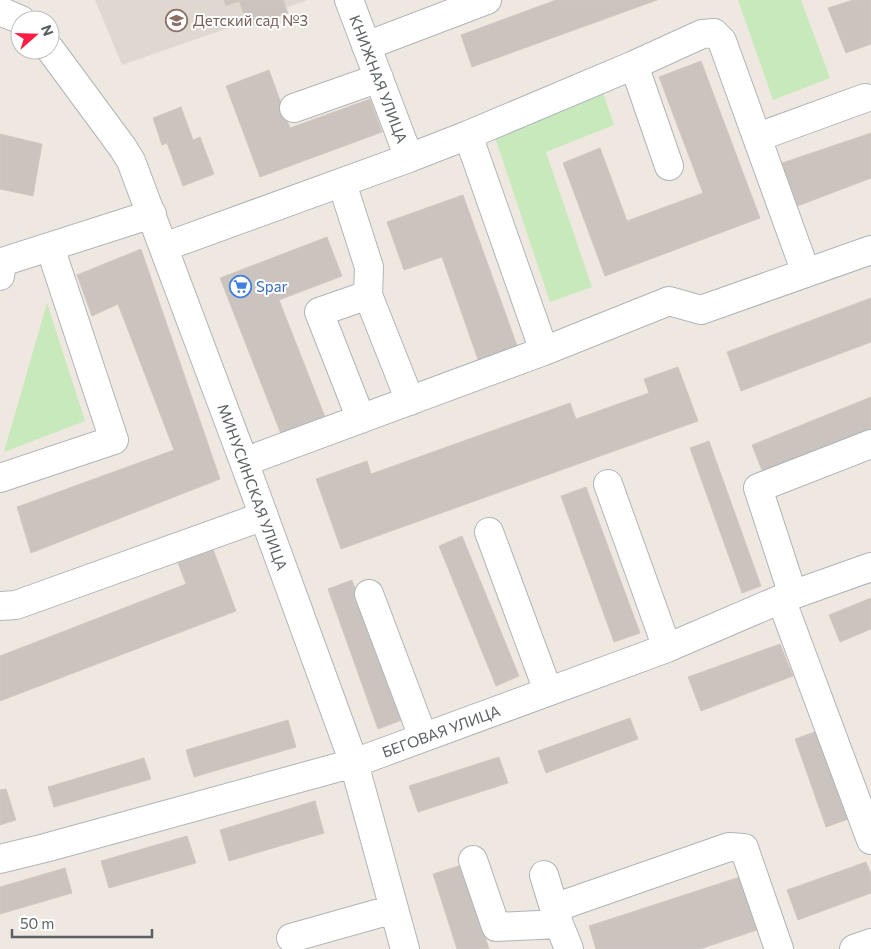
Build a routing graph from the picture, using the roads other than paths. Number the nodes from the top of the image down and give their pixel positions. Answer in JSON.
{"nodes":[{"id":1,"x":349,"y":0,"type":"edge"},
{"id":2,"x":487,"y":0,"type":"edge"},
{"id":3,"x":366,"y":46,"type":"junction"},
{"id":4,"x":58,"y":60,"type":"edge"},
{"id":5,"x":634,"y":65,"type":"junction"},
{"id":6,"x":379,"y":78,"type":"junction"},
{"id":7,"x":865,"y":98,"type":"dead end"},
{"id":8,"x":294,"y":108,"type":"dead end"},
{"id":9,"x":468,"y":135,"type":"junction"},
{"id":10,"x":758,"y":137,"type":"junction"},
{"id":11,"x":409,"y":158,"type":"junction"},
{"id":12,"x":669,"y":166,"type":"dead end"},
{"id":13,"x":342,"y":183,"type":"junction"},
{"id":14,"x":152,"y":214,"type":"junction"},
{"id":15,"x":50,"y":246,"type":"junction"},
{"id":16,"x":164,"y":247,"type":"junction"},
{"id":17,"x":871,"y":250,"type":"edge"},
{"id":18,"x":806,"y":273,"type":"junction"},
{"id":19,"x":0,"y":276,"type":"edge"},
{"id":20,"x":368,"y":295,"type":"junction"},
{"id":21,"x":544,"y":351,"type":"junction"},
{"id":22,"x":410,"y":401,"type":"junction"},
{"id":23,"x":361,"y":419,"type":"junction"},
{"id":24,"x":871,"y":444,"type":"edge"},
{"id":25,"x":244,"y":462,"type":"junction"},
{"id":26,"x":0,"y":478,"type":"edge"},
{"id":27,"x":608,"y":484,"type":"dead end"},
{"id":28,"x":264,"y":516,"type":"junction"},
{"id":29,"x":488,"y":532,"type":"dead end"},
{"id":30,"x":871,"y":567,"type":"edge"},
{"id":31,"x":370,"y":594,"type":"dead end"},
{"id":32,"x":787,"y":597,"type":"junction"},
{"id":33,"x":0,"y":606,"type":"edge"},
{"id":34,"x":667,"y":648,"type":"junction"},
{"id":35,"x":548,"y":691,"type":"junction"},
{"id":36,"x":424,"y":737,"type":"junction"},
{"id":37,"x":354,"y":763,"type":"junction"},
{"id":38,"x":871,"y":840,"type":"edge"},
{"id":39,"x":0,"y":859,"type":"edge"},
{"id":40,"x":473,"y":860,"type":"dead end"},
{"id":41,"x":544,"y":875,"type":"dead end"},
{"id":42,"x":394,"y":909,"type":"junction"},
{"id":43,"x":557,"y":916,"type":"junction"},
{"id":44,"x":291,"y":938,"type":"dead end"},
{"id":45,"x":871,"y":943,"type":"edge"},
{"id":46,"x":405,"y":949,"type":"edge"},
{"id":47,"x":569,"y":949,"type":"edge"},
{"id":48,"x":779,"y":949,"type":"edge"},
{"id":49,"x":854,"y":949,"type":"edge"}],
"edges":[{"from":1,"to":3,"type":"street","name":"КНИЖНАЯ УЛИЦА"},
{"from":2,"to":3,"type":"street"},
{"from":3,"to":6,"type":"street","name":"КНИЖНАЯ УЛИЦА"},
{"from":4,"to":14,"type":"street","name":"МИНУСИНСКАЯ УЛИЦА"},
{"from":5,"to":9,"type":"street"},
{"from":5,"to":10,"type":"street"},
{"from":5,"to":12,"type":"street"},
{"from":6,"to":8,"type":"street"},
{"from":6,"to":11,"type":"street","name":"КНИЖНАЯ УЛИЦА"},
{"from":7,"to":10,"type":"street"},
{"from":9,"to":11,"type":"street"},
{"from":9,"to":21,"type":"street"},
{"from":10,"to":18,"type":"street"},
{"from":11,"to":13,"type":"street"},
{"from":13,"to":16,"type":"street"},
{"from":13,"to":20,"type":"street"},
{"from":14,"to":15,"type":"street"},
{"from":14,"to":16,"type":"street","name":"МИНУСИНСКАЯ УЛИЦА"},
{"from":15,"to":19,"type":"street"},
{"from":15,"to":26,"type":"street"},
{"from":16,"to":25,"type":"street","name":"МИНУСИНСКАЯ УЛИЦА"},
{"from":17,"to":18,"type":"street"},
{"from":18,"to":21,"type":"street"},
{"from":20,"to":22,"type":"street"},
{"from":20,"to":23,"type":"street"},
{"from":21,"to":22,"type":"street"},
{"from":22,"to":23,"type":"street"},
{"from":23,"to":25,"type":"street"},
{"from":24,"to":32,"type":"street"},
{"from":25,"to":28,"type":"street","name":"МИНУСИНСКАЯ УЛИЦА"},
{"from":27,"to":34,"type":"street"},
{"from":28,"to":33,"type":"street"},
{"from":28,"to":37,"type":"street","name":"МИНУСИНСКАЯ УЛИЦА"},
{"from":29,"to":35,"type":"street"},
{"from":30,"to":32,"type":"street","name":"БЕГОВАЯ УЛИЦА"},
{"from":31,"to":36,"type":"street"},
{"from":32,"to":34,"type":"street","name":"БЕГОВАЯ УЛИЦА"},
{"from":32,"to":38,"type":"street"},
{"from":34,"to":35,"type":"street","name":"БЕГОВАЯ УЛИЦА"},
{"from":35,"to":36,"type":"street","name":"БЕГОВАЯ УЛИЦА"},
{"from":36,"to":37,"type":"street","name":"БЕГОВАЯ УЛИЦА"},
{"from":37,"to":39,"type":"street","name":"БЕГОВАЯ УЛИЦА"},
{"from":37,"to":42,"type":"street","name":"МИНУСИНСКАЯ УЛИЦА"},
{"from":40,"to":43,"type":"street"},
{"from":41,"to":43,"type":"street"},
{"from":42,"to":44,"type":"street"},
{"from":42,"to":46,"type":"street","name":"МИНУСИНСКАЯ УЛИЦА"},
{"from":43,"to":47,"type":"street"},
{"from":43,"to":48,"type":"street"},
{"from":45,"to":49,"type":"street"}]}
